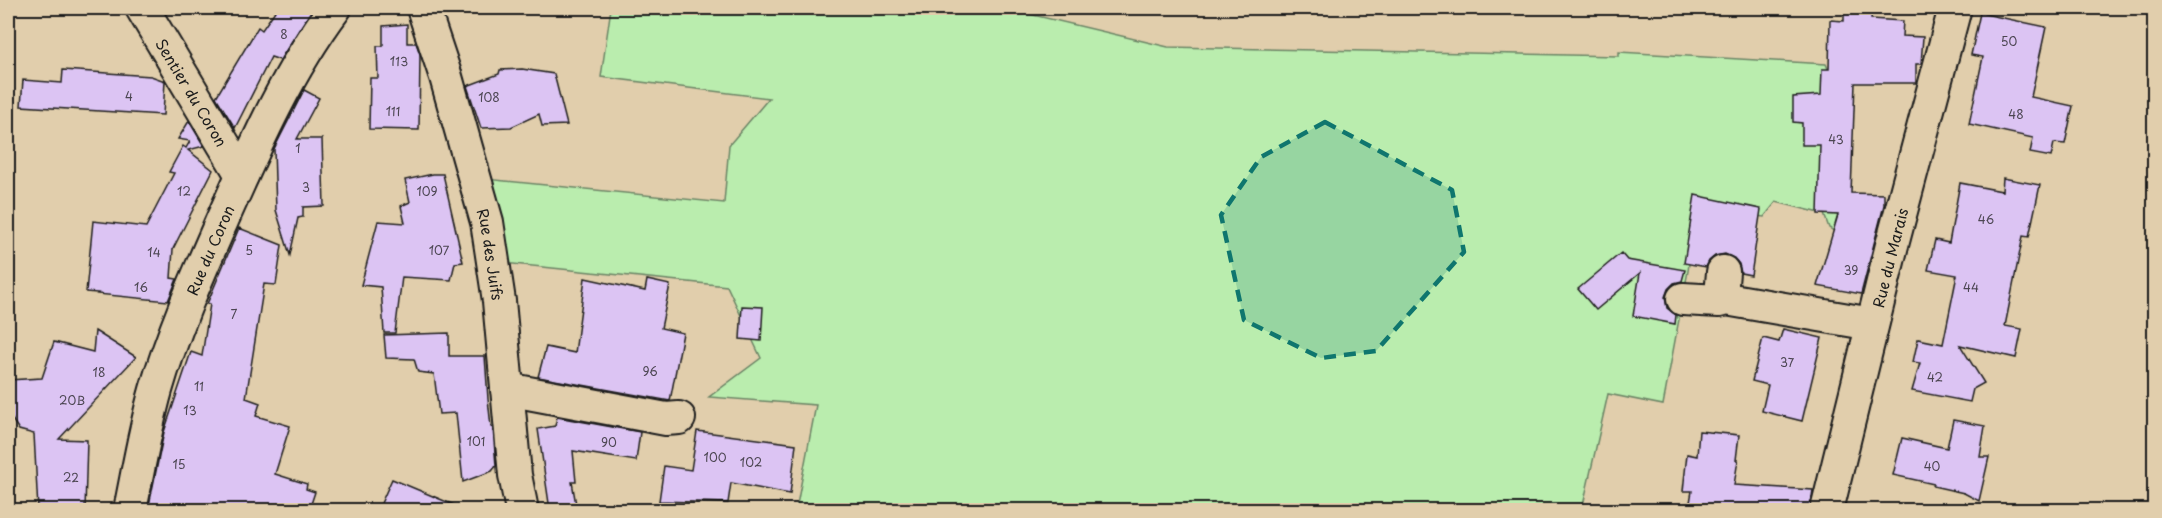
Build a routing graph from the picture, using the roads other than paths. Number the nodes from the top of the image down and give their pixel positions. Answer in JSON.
{"nodes":[{"id":1,"x":142,"y":8,"type":"edge"},
{"id":2,"x":335,"y":8,"type":"edge"},
{"id":3,"x":423,"y":8,"type":"edge"},
{"id":4,"x":1955,"y":8,"type":"edge"},
{"id":5,"x":242,"y":175,"type":"junction"},
{"id":6,"x":1683,"y":299,"type":"dead end"},
{"id":7,"x":1872,"y":324,"type":"junction"},
{"id":8,"x":507,"y":390,"type":"junction"},
{"id":9,"x":679,"y":418,"type":"dead end"},
{"id":10,"x":130,"y":510,"type":"edge"},
{"id":11,"x":522,"y":510,"type":"edge"},
{"id":12,"x":1827,"y":510,"type":"edge"}],
"edges":[{"from":1,"to":5,"type":"street","name":"Sentier du Coron"},
{"from":2,"to":5,"type":"street","name":"Rue du Coron"},
{"from":3,"to":8,"type":"street","name":"Rue des Juifs"},
{"from":4,"to":7,"type":"street","name":"Rue du Marais"},
{"from":5,"to":10,"type":"street","name":"Rue du Coron"},
{"from":6,"to":7,"type":"street"},
{"from":7,"to":12,"type":"street","name":"Rue du Marais"},
{"from":8,"to":9,"type":"street"},
{"from":8,"to":11,"type":"street","name":"Rue des Juifs"}]}
